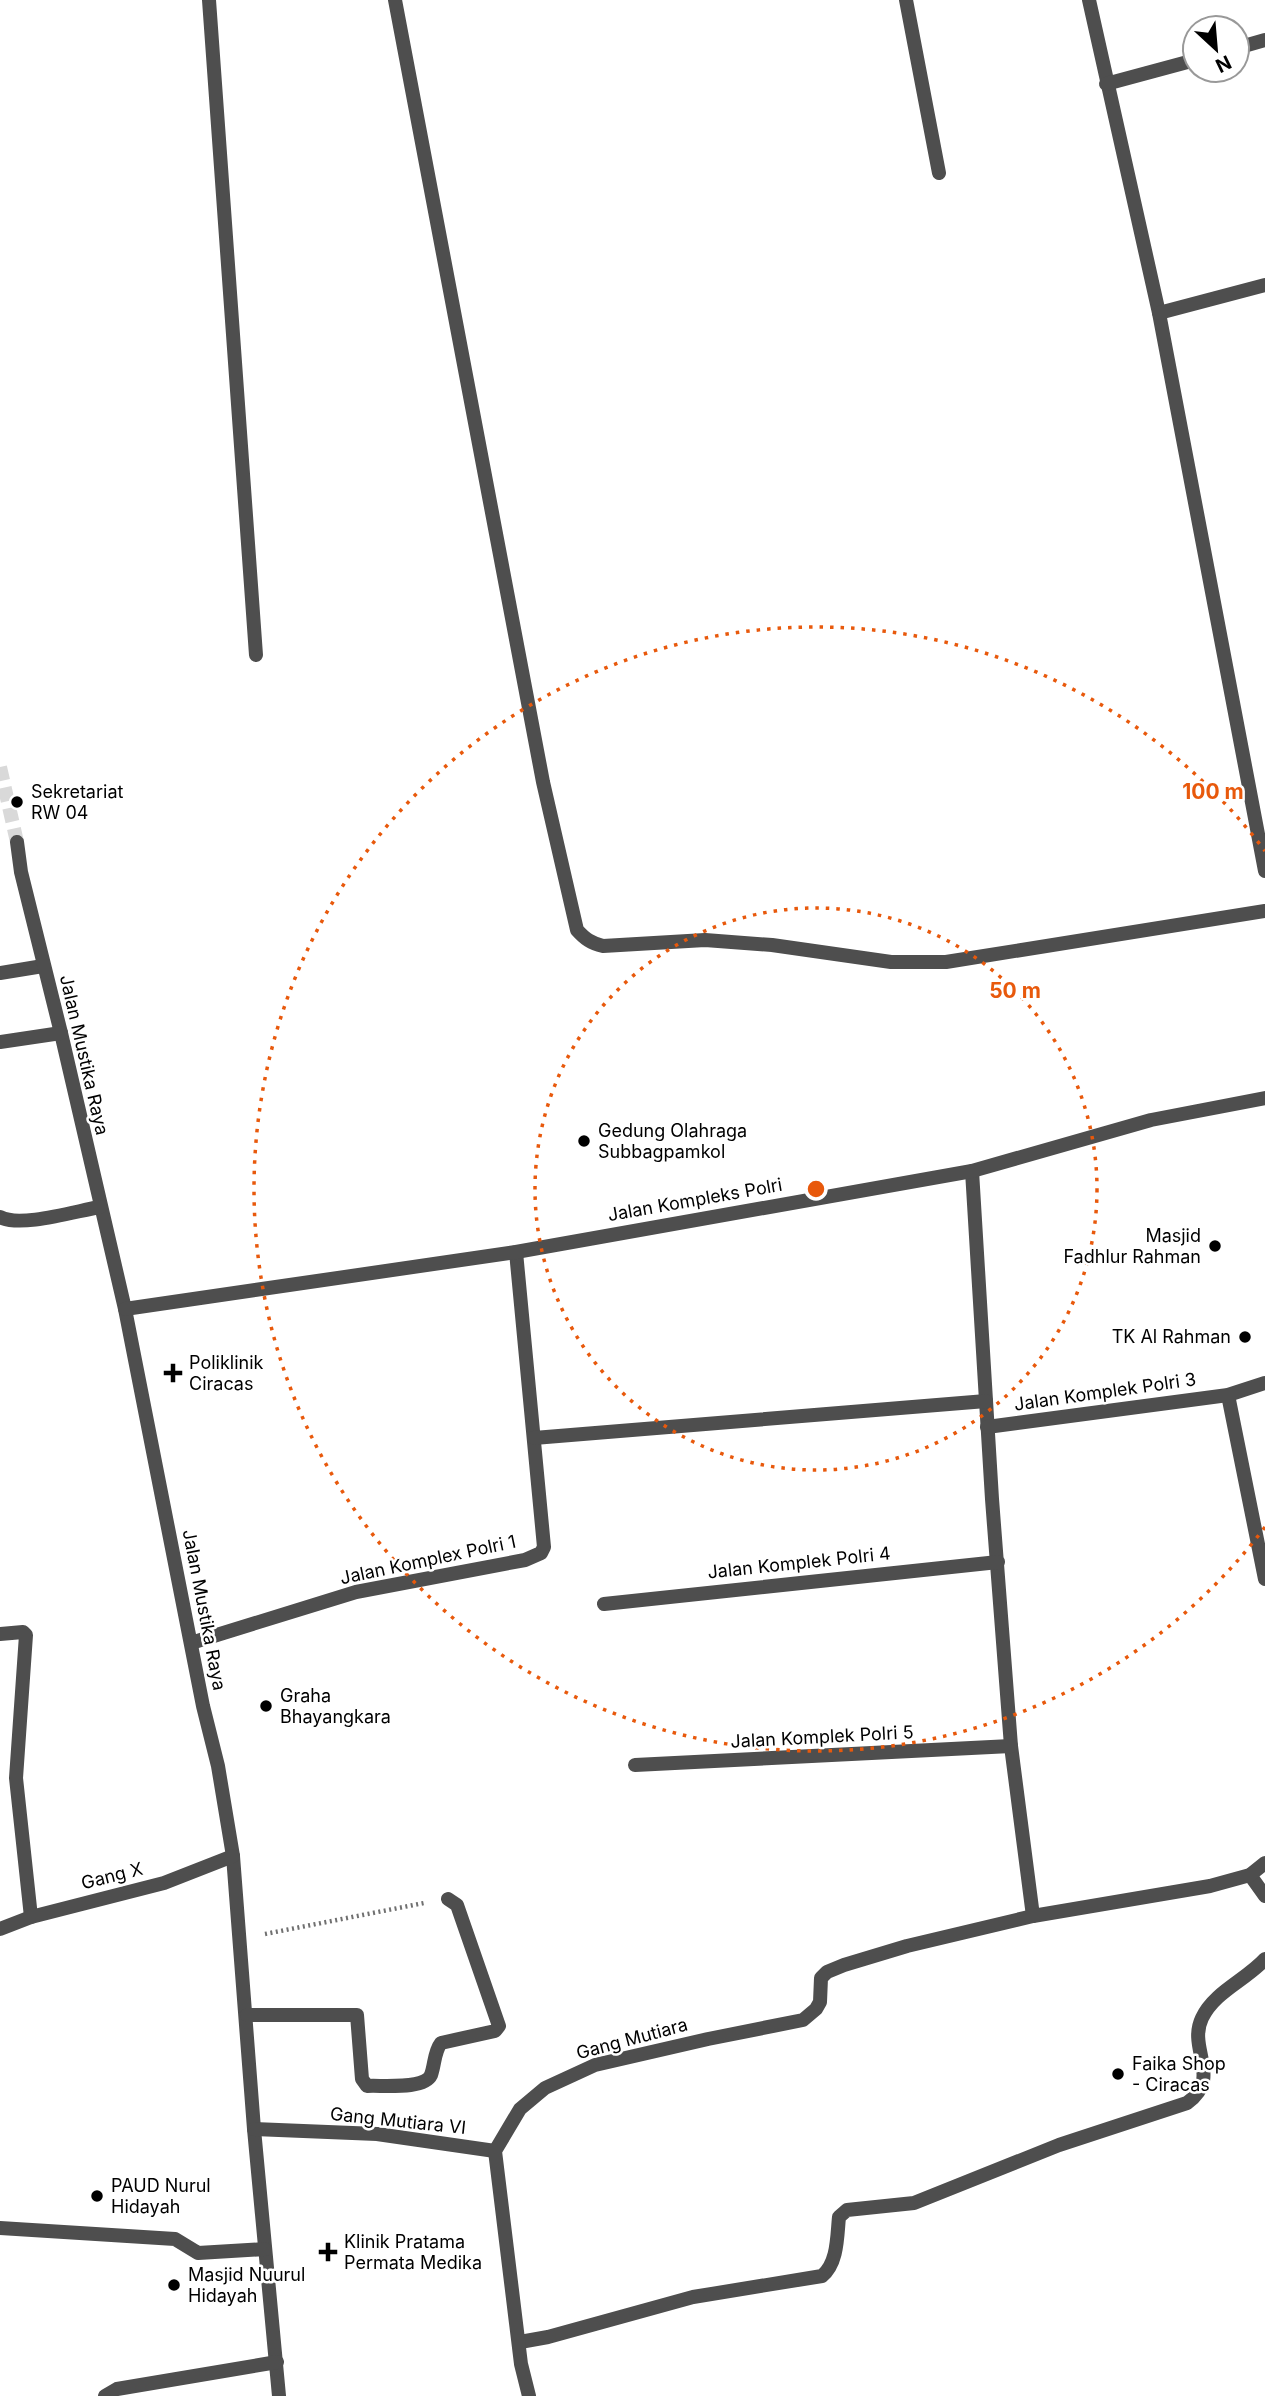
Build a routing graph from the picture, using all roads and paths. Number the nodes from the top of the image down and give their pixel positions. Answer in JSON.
{"nodes":[{"id":1,"x":209,"y":0,"type":"edge"},
{"id":2,"x":395,"y":0,"type":"edge"},
{"id":3,"x":906,"y":0,"type":"edge"},
{"id":4,"x":1089,"y":0,"type":"edge"},
{"id":5,"x":1181,"y":64,"type":"edge"},
{"id":6,"x":1106,"y":84,"type":"junction"},
{"id":7,"x":939,"y":173,"type":"dead end"},
{"id":8,"x":1265,"y":285,"type":"edge"},
{"id":9,"x":1159,"y":313,"type":"junction"},
{"id":10,"x":256,"y":655,"type":"dead end"},
{"id":11,"x":17,"y":842,"type":"tunnel mouth"},
{"id":12,"x":1265,"y":871,"type":"edge"},
{"id":13,"x":1265,"y":911,"type":"edge"},
{"id":14,"x":43,"y":967,"type":"junction"},
{"id":15,"x":0,"y":973,"type":"edge"},
{"id":16,"x":61,"y":1033,"type":"junction"},
{"id":17,"x":0,"y":1042,"type":"edge"},
{"id":18,"x":1265,"y":1098,"type":"edge"},
{"id":19,"x":972,"y":1171,"type":"junction"},
{"id":20,"x":100,"y":1207,"type":"junction"},
{"id":21,"x":0,"y":1217,"type":"edge"},
{"id":22,"x":516,"y":1252,"type":"junction"},
{"id":23,"x":125,"y":1309,"type":"junction"},
{"id":24,"x":1265,"y":1383,"type":"edge"},
{"id":25,"x":1228,"y":1395,"type":"junction"},
{"id":26,"x":986,"y":1401,"type":"junction"},
{"id":27,"x":987,"y":1427,"type":"junction"},
{"id":28,"x":534,"y":1438,"type":"junction"},
{"id":29,"x":998,"y":1562,"type":"junction"},
{"id":30,"x":1265,"y":1578,"type":"edge"},
{"id":31,"x":604,"y":1604,"type":"dead end"},
{"id":32,"x":0,"y":1634,"type":"edge"},
{"id":33,"x":191,"y":1643,"type":"junction"},
{"id":34,"x":1012,"y":1746,"type":"junction"},
{"id":35,"x":635,"y":1765,"type":"dead end"},
{"id":36,"x":233,"y":1856,"type":"junction"},
{"id":37,"x":1265,"y":1863,"type":"edge"},
{"id":38,"x":1250,"y":1875,"type":"junction"},
{"id":39,"x":1265,"y":1896,"type":"edge"},
{"id":40,"x":448,"y":1899,"type":"joint"},
{"id":41,"x":1032,"y":1916,"type":"junction"},
{"id":42,"x":31,"y":1917,"type":"junction"},
{"id":43,"x":0,"y":1929,"type":"edge"},
{"id":44,"x":240,"y":1939,"type":"junction"},
{"id":45,"x":1265,"y":1959,"type":"edge"},
{"id":46,"x":247,"y":2015,"type":"junction"},
{"id":47,"x":254,"y":2129,"type":"junction"},
{"id":48,"x":495,"y":2151,"type":"junction"},
{"id":49,"x":0,"y":2228,"type":"edge"},
{"id":50,"x":265,"y":2249,"type":"junction"},
{"id":51,"x":520,"y":2342,"type":"junction"},
{"id":52,"x":277,"y":2362,"type":"junction"},
{"id":53,"x":105,"y":2396,"type":"edge"},
{"id":54,"x":279,"y":2396,"type":"edge"},
{"id":55,"x":529,"y":2396,"type":"edge"}],
"edges":[{"from":1,"to":10,"type":"street"},
{"from":2,"to":13,"type":"street"},
{"from":3,"to":7,"type":"street"},
{"from":4,"to":6,"type":"street"},
{"from":5,"to":6,"type":"street"},
{"from":6,"to":9,"type":"street"},
{"from":8,"to":9,"type":"street"},
{"from":9,"to":12,"type":"street"},
{"from":11,"to":14,"type":"street","name":"Jalan Mustika Raya"},
{"from":14,"to":15,"type":"street"},
{"from":14,"to":16,"type":"street","name":"Jalan Mustika Raya"},
{"from":16,"to":17,"type":"street"},
{"from":16,"to":20,"type":"street","name":"Jalan Mustika Raya"},
{"from":18,"to":19,"type":"street","name":"Jalan Kompleks Polri"},
{"from":19,"to":22,"type":"street","name":"Jalan Kompleks Polri"},
{"from":19,"to":26,"type":"street"},
{"from":20,"to":21,"type":"street"},
{"from":20,"to":23,"type":"street","name":"Jalan Mustika Raya"},
{"from":22,"to":23,"type":"street","name":"Jalan Kompleks Polri"},
{"from":22,"to":28,"type":"street","name":"Jalan Komplex Polri 1"},
{"from":23,"to":33,"type":"street","name":"Jalan Mustika Raya"},
{"from":24,"to":25,"type":"street","name":"Jalan Komplek Polri 3"},
{"from":25,"to":27,"type":"street","name":"Jalan Komplek Polri 3"},
{"from":25,"to":30,"type":"street"},
{"from":26,"to":27,"type":"street"},
{"from":26,"to":28,"type":"street"},
{"from":27,"to":29,"type":"street"},
{"from":28,"to":33,"type":"street","name":"Jalan Komplex Polri 1"},
{"from":29,"to":31,"type":"street","name":"Jalan Komplek Polri 4"},
{"from":29,"to":34,"type":"street"},
{"from":32,"to":42,"type":"street"},
{"from":33,"to":36,"type":"street","name":"Jalan Mustika Raya"},
{"from":34,"to":35,"type":"street","name":"Jalan Komplek Polri 5"},
{"from":34,"to":41,"type":"street"},
{"from":36,"to":42,"type":"street","name":"Gang X"},
{"from":36,"to":44,"type":"street","name":"Jalan Mustika Raya"},
{"from":37,"to":38,"type":"street"},
{"from":38,"to":39,"type":"street"},
{"from":38,"to":41,"type":"street"},
{"from":40,"to":44,"type":"path"},
{"from":40,"to":46,"type":"street"},
{"from":41,"to":48,"type":"street","name":"Gang Mutiara"},
{"from":42,"to":43,"type":"street","name":"Gang X"},
{"from":44,"to":46,"type":"street","name":"Jalan Mustika Raya"},
{"from":45,"to":51,"type":"street"},
{"from":46,"to":47,"type":"street","name":"Jalan Mustika Raya"},
{"from":47,"to":48,"type":"street","name":"Gang Mutiara VI"},
{"from":47,"to":50,"type":"street","name":"Jalan Mustika Raya"},
{"from":48,"to":51,"type":"street"},
{"from":49,"to":50,"type":"street"},
{"from":50,"to":52,"type":"street","name":"Jalan Mustika Raya"},
{"from":51,"to":55,"type":"street"},
{"from":52,"to":53,"type":"street"},
{"from":52,"to":54,"type":"street","name":"Jalan Mustika Raya"}]}
